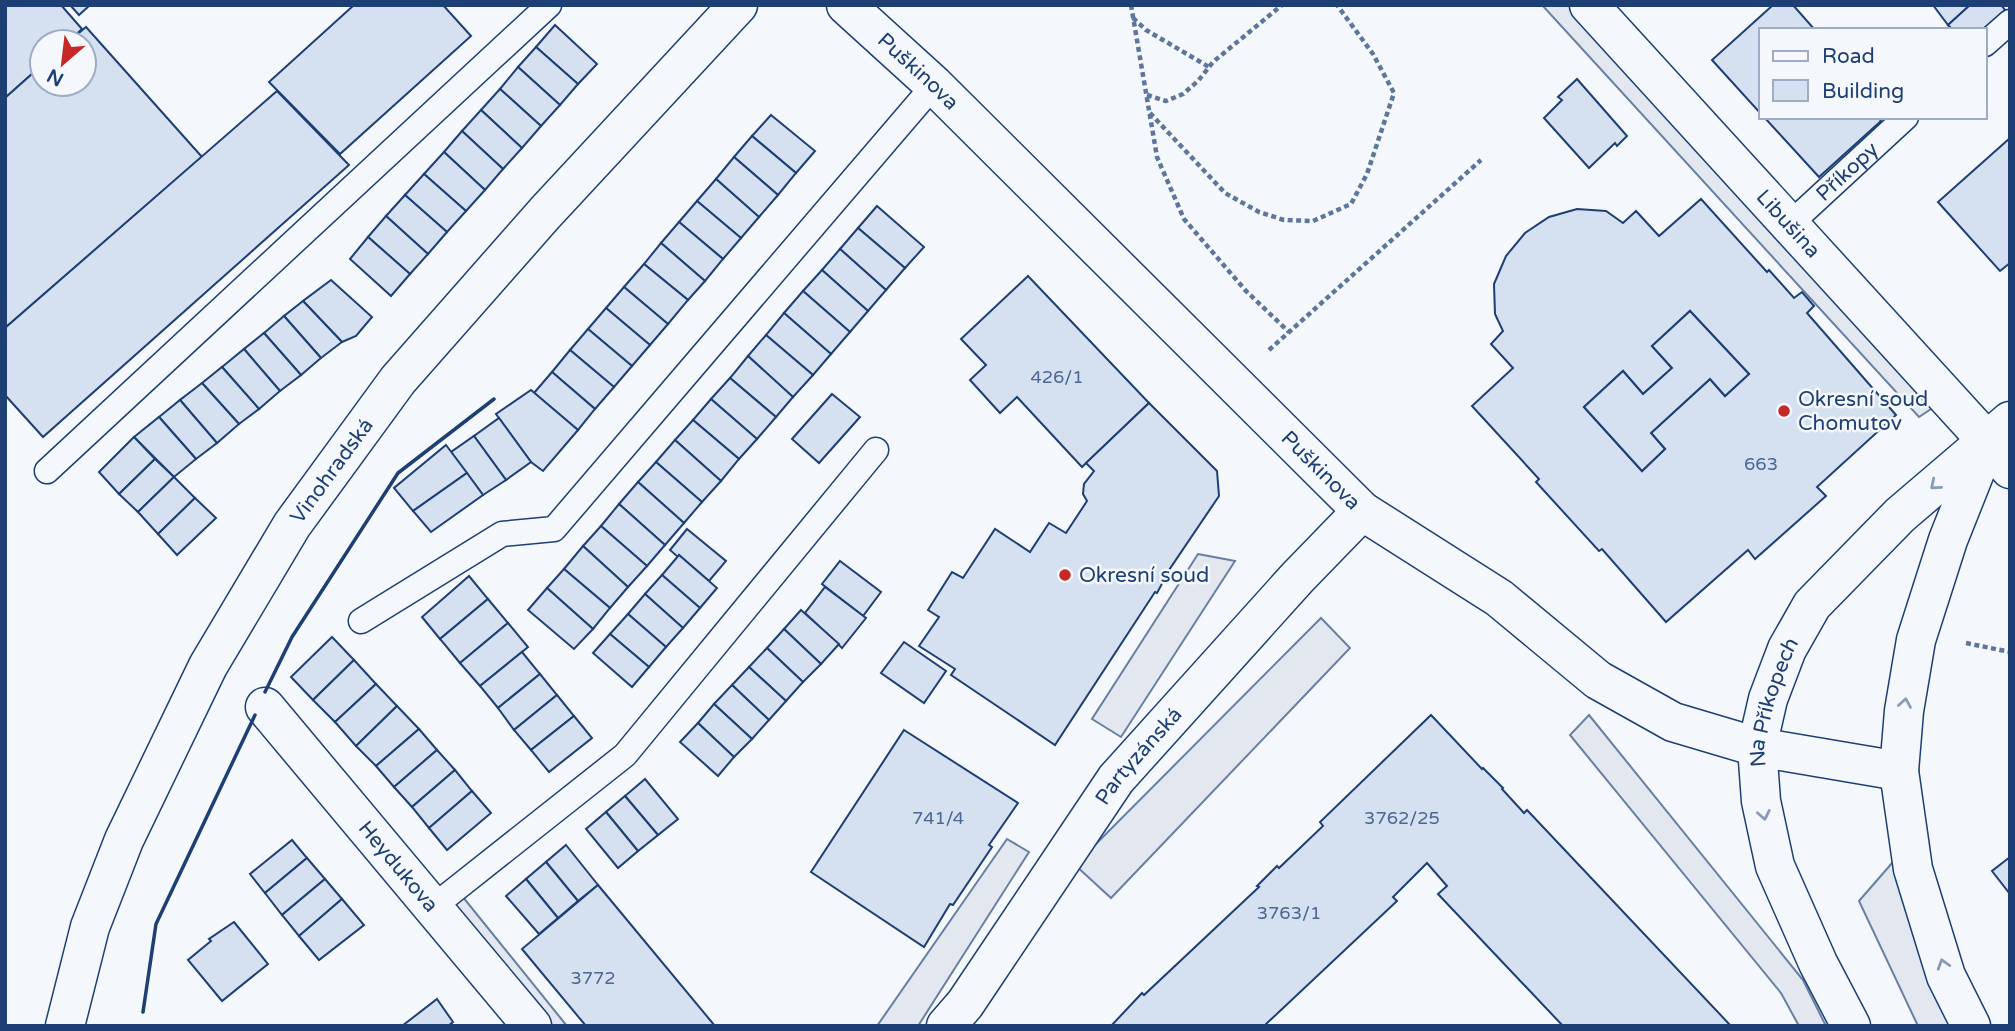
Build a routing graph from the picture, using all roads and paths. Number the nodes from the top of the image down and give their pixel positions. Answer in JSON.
{"nodes":[{"id":1,"x":550,"y":5,"type":"edge"},
{"id":2,"x":738,"y":5,"type":"edge"},
{"id":3,"x":846,"y":5,"type":"edge"},
{"id":4,"x":1131,"y":5,"type":"edge"},
{"id":5,"x":1282,"y":5,"type":"edge"},
{"id":6,"x":1337,"y":5,"type":"edge"},
{"id":7,"x":1589,"y":5,"type":"edge"},
{"id":8,"x":1132,"y":18,"type":"junction"},
{"id":9,"x":2010,"y":22,"type":"edge"},
{"id":10,"x":1987,"y":42,"type":"edge"},
{"id":11,"x":1209,"y":67,"type":"junction"},
{"id":12,"x":934,"y":85,"type":"junction"},
{"id":13,"x":1147,"y":95,"type":"junction"},
{"id":14,"x":1150,"y":113,"type":"junction"},
{"id":15,"x":1904,"y":119,"type":"edge"},
{"id":16,"x":1480,"y":160,"type":"dead end"},
{"id":17,"x":1789,"y":225,"type":"junction"},
{"id":18,"x":1289,"y":332,"type":"junction"},
{"id":19,"x":1266,"y":353,"type":"dead end"},
{"id":20,"x":2002,"y":444,"type":"edge"},
{"id":21,"x":876,"y":450,"type":"dead end"},
{"id":22,"x":47,"y":471,"type":"dead end"},
{"id":23,"x":1362,"y":512,"type":"junction"},
{"id":24,"x":361,"y":621,"type":"dead end"},
{"id":25,"x":1960,"y":641,"type":"dead end"},
{"id":26,"x":2010,"y":652,"type":"edge"},
{"id":27,"x":265,"y":707,"type":"dead end"},
{"id":28,"x":1757,"y":747,"type":"junction"},
{"id":29,"x":1899,"y":771,"type":"junction"},
{"id":30,"x":433,"y":906,"type":"junction"},
{"id":31,"x":965,"y":1018,"type":"edge"},
{"id":32,"x":65,"y":1026,"type":"edge"},
{"id":33,"x":532,"y":1026,"type":"edge"},
{"id":34,"x":1851,"y":1026,"type":"edge"},
{"id":35,"x":1971,"y":1026,"type":"edge"}],
"edges":[{"from":1,"to":22,"type":"lane"},
{"from":2,"to":32,"type":"street","name":"Vinohradská"},
{"from":3,"to":12,"type":"street","name":"Puškinova"},
{"from":4,"to":8,"type":"path"},
{"from":5,"to":11,"type":"path"},
{"from":6,"to":14,"type":"path"},
{"from":7,"to":17,"type":"street","name":"Libušina"},
{"from":8,"to":11,"type":"path"},
{"from":8,"to":13,"type":"path"},
{"from":9,"to":10,"type":"lane"},
{"from":11,"to":13,"type":"path"},
{"from":12,"to":23,"type":"street","name":"Puškinova"},
{"from":12,"to":24,"type":"lane"},
{"from":13,"to":14,"type":"path"},
{"from":14,"to":18,"type":"path"},
{"from":15,"to":17,"type":"lane","name":"Příkopy"},
{"from":16,"to":18,"type":"path"},
{"from":17,"to":20,"type":"street","name":"Libušina"},
{"from":18,"to":19,"type":"path"},
{"from":20,"to":28,"type":"street","name":"Na Příkopech","one_way":true},
{"from":29,"to":20,"type":"street","one_way":true},
{"from":21,"to":30,"type":"lane"},
{"from":23,"to":28,"type":"street","name":"Puškinova"},
{"from":23,"to":31,"type":"street","name":"Partyzánská"},
{"from":25,"to":26,"type":"path"},
{"from":27,"to":30,"type":"street","name":"Heydukova"},
{"from":28,"to":29,"type":"street","name":"Puškinova"},
{"from":28,"to":34,"type":"street","name":"Na Příkopech","one_way":true},
{"from":35,"to":29,"type":"street","one_way":true},
{"from":30,"to":33,"type":"street","name":"Heydukova"}]}
